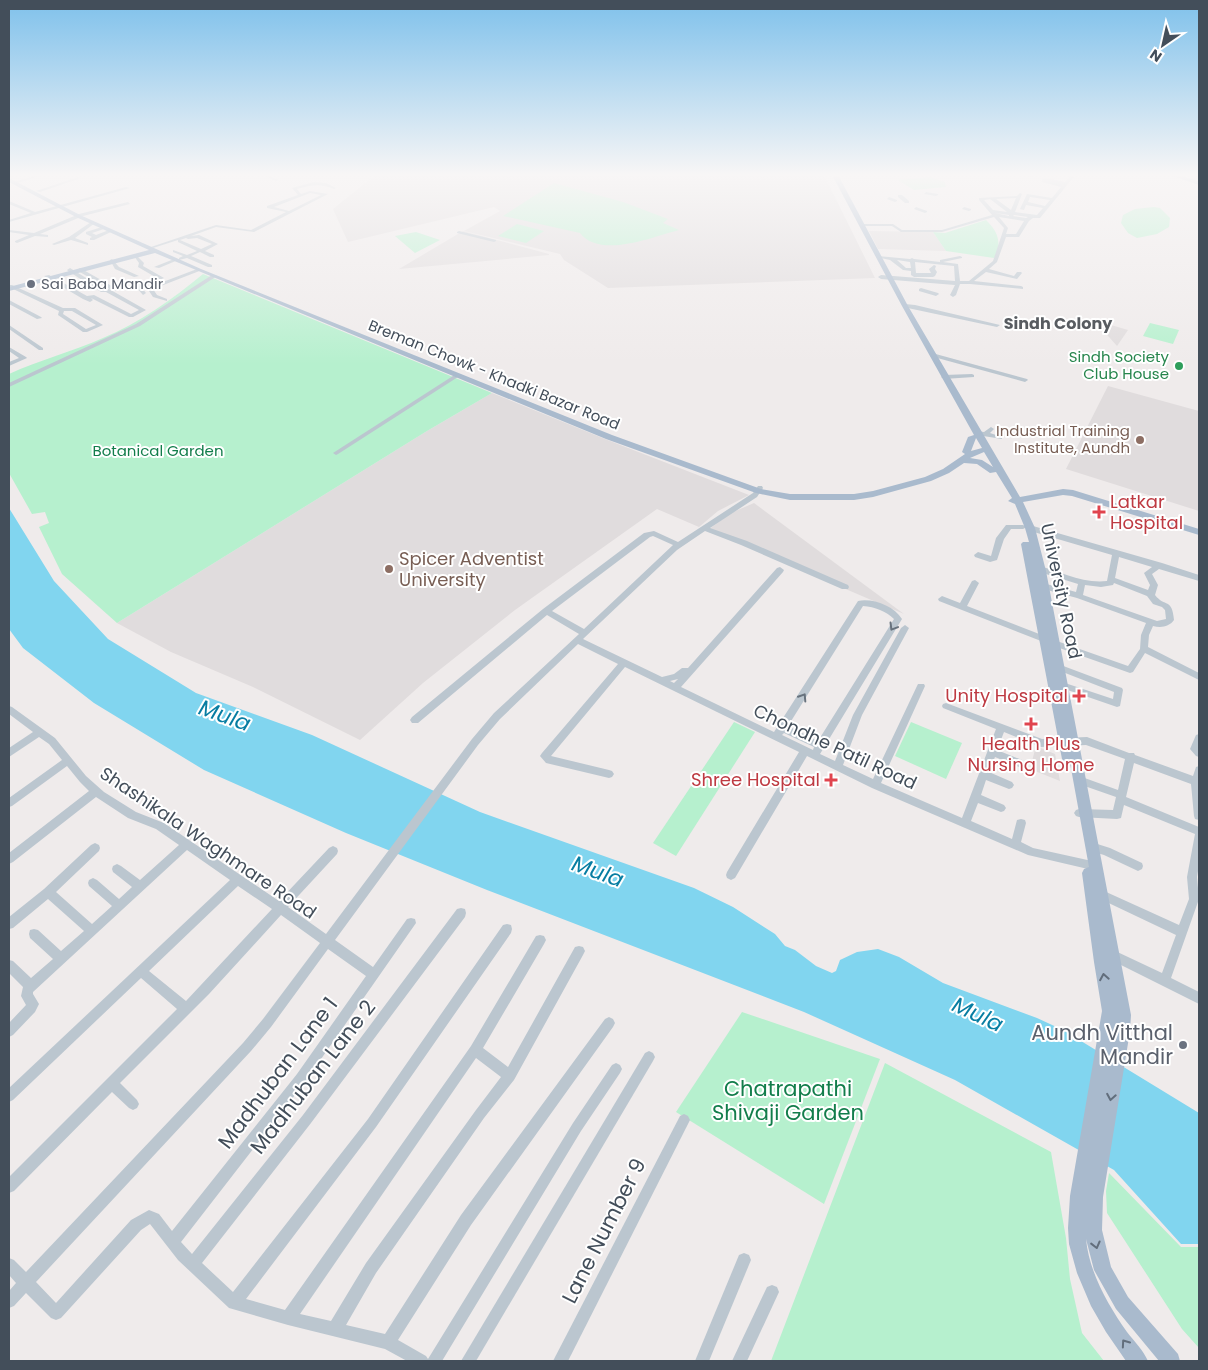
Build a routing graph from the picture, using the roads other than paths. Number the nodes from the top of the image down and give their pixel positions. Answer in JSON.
{"nodes":[{"id":1,"x":1004,"y":236,"type":"edge"},
{"id":2,"x":28,"y":237,"type":"edge"},
{"id":3,"x":88,"y":237,"type":"edge"},
{"id":4,"x":93,"y":237,"type":"edge"},
{"id":5,"x":99,"y":237,"type":"edge"},
{"id":6,"x":125,"y":237,"type":"edge"},
{"id":7,"x":127,"y":237,"type":"edge"},
{"id":8,"x":188,"y":237,"type":"edge"},
{"id":9,"x":191,"y":237,"type":"edge"},
{"id":10,"x":197,"y":237,"type":"edge"},
{"id":11,"x":478,"y":237,"type":"edge"},
{"id":12,"x":863,"y":237,"type":"edge"},
{"id":13,"x":868,"y":237,"type":"edge"},
{"id":14,"x":71,"y":238,"type":"joint"},
{"id":15,"x":95,"y":239,"type":"junction"},
{"id":16,"x":206,"y":240,"type":"junction"},
{"id":17,"x":494,"y":241,"type":"dead end"},
{"id":18,"x":17,"y":242,"type":"dead end"},
{"id":19,"x":54,"y":244,"type":"dead end"},
{"id":20,"x":189,"y":246,"type":"junction"},
{"id":21,"x":75,"y":248,"type":"dead end"},
{"id":22,"x":154,"y":249,"type":"junction"},
{"id":23,"x":175,"y":251,"type":"dead end"},
{"id":24,"x":201,"y":251,"type":"junction"},
{"id":25,"x":136,"y":256,"type":"junction"},
{"id":26,"x":878,"y":257,"type":"junction"},
{"id":27,"x":891,"y":257,"type":"junction"},
{"id":28,"x":182,"y":258,"type":"junction"},
{"id":29,"x":912,"y":259,"type":"junction"},
{"id":30,"x":112,"y":261,"type":"junction"},
{"id":31,"x":203,"y":266,"type":"junction"},
{"id":32,"x":934,"y":266,"type":"dead end"},
{"id":33,"x":157,"y":267,"type":"dead end"},
{"id":34,"x":85,"y":268,"type":"junction"},
{"id":35,"x":913,"y":270,"type":"junction"},
{"id":36,"x":986,"y":270,"type":"junction"},
{"id":37,"x":71,"y":271,"type":"junction"},
{"id":38,"x":1019,"y":273,"type":"dead end"},
{"id":39,"x":213,"y":275,"type":"junction"},
{"id":40,"x":136,"y":276,"type":"dead end"},
{"id":41,"x":48,"y":277,"type":"junction"},
{"id":42,"x":885,"y":277,"type":"junction"},
{"id":43,"x":926,"y":280,"type":"junction"},
{"id":44,"x":970,"y":282,"type":"junction"},
{"id":45,"x":958,"y":283,"type":"junction"},
{"id":46,"x":10,"y":287,"type":"edge"},
{"id":47,"x":1021,"y":288,"type":"dead end"},
{"id":48,"x":921,"y":290,"type":"dead end"},
{"id":49,"x":928,"y":292,"type":"junction"},
{"id":50,"x":946,"y":292,"type":"dead end"},
{"id":51,"x":143,"y":293,"type":"dead end"},
{"id":52,"x":124,"y":294,"type":"dead end"},
{"id":53,"x":936,"y":294,"type":"dead end"},
{"id":54,"x":954,"y":294,"type":"joint"},
{"id":55,"x":85,"y":298,"type":"junction"},
{"id":56,"x":165,"y":300,"type":"dead end"},
{"id":57,"x":9,"y":302,"type":"edge"},
{"id":58,"x":904,"y":306,"type":"junction"},
{"id":59,"x":62,"y":310,"type":"junction"},
{"id":60,"x":315,"y":316,"type":"junction"},
{"id":61,"x":39,"y":318,"type":"dead end"},
{"id":62,"x":127,"y":321,"type":"dead end"},
{"id":63,"x":997,"y":325,"type":"dead end"},
{"id":64,"x":9,"y":327,"type":"edge"},
{"id":65,"x":9,"y":348,"type":"edge"},
{"id":66,"x":41,"y":348,"type":"dead end"},
{"id":67,"x":932,"y":355,"type":"junction"},
{"id":68,"x":9,"y":364,"type":"edge"},
{"id":69,"x":458,"y":375,"type":"junction"},
{"id":70,"x":972,"y":376,"type":"dead end"},
{"id":71,"x":944,"y":377,"type":"junction"},
{"id":72,"x":1025,"y":380,"type":"dead end"},
{"id":73,"x":9,"y":384,"type":"edge"},
{"id":74,"x":992,"y":429,"type":"dead end"},
{"id":75,"x":978,"y":434,"type":"junction"},
{"id":76,"x":1000,"y":438,"type":"dead end"},
{"id":77,"x":983,"y":448,"type":"junction"},
{"id":78,"x":336,"y":453,"type":"dead end"},
{"id":79,"x":964,"y":456,"type":"junction"},
{"id":80,"x":994,"y":471,"type":"junction"},
{"id":81,"x":760,"y":490,"type":"junction"},
{"id":82,"x":1015,"y":502,"type":"junction"},
{"id":83,"x":703,"y":528,"type":"junction"},
{"id":84,"x":1026,"y":528,"type":"junction"},
{"id":85,"x":1199,"y":533,"type":"edge"},
{"id":86,"x":678,"y":544,"type":"junction"},
{"id":87,"x":1116,"y":553,"type":"junction"},
{"id":88,"x":978,"y":555,"type":"dead end"},
{"id":89,"x":1159,"y":566,"type":"junction"},
{"id":90,"x":1036,"y":567,"type":"junction"},
{"id":91,"x":780,"y":570,"type":"dead end"},
{"id":92,"x":1199,"y":578,"type":"edge"},
{"id":93,"x":1111,"y":579,"type":"junction"},
{"id":94,"x":1082,"y":581,"type":"junction"},
{"id":95,"x":976,"y":583,"type":"dead end"},
{"id":96,"x":1039,"y":585,"type":"junction"},
{"id":97,"x":845,"y":586,"type":"dead end"},
{"id":98,"x":1151,"y":595,"type":"junction"},
{"id":99,"x":1079,"y":596,"type":"junction"},
{"id":100,"x":942,"y":599,"type":"dead end"},
{"id":101,"x":962,"y":607,"type":"junction"},
{"id":102,"x":546,"y":611,"type":"junction"},
{"id":103,"x":1150,"y":622,"type":"junction"},
{"id":104,"x":905,"y":628,"type":"dead end"},
{"id":105,"x":584,"y":633,"type":"junction"},
{"id":106,"x":577,"y":640,"type":"junction"},
{"id":107,"x":1049,"y":641,"type":"junction"},
{"id":108,"x":1144,"y":649,"type":"junction"},
{"id":109,"x":623,"y":663,"type":"junction"},
{"id":110,"x":1058,"y":667,"type":"junction"},
{"id":111,"x":692,"y":668,"type":"junction"},
{"id":112,"x":1199,"y":677,"type":"edge"},
{"id":113,"x":661,"y":681,"type":"junction"},
{"id":114,"x":1062,"y":684,"type":"junction"},
{"id":115,"x":921,"y":686,"type":"dead end"},
{"id":116,"x":674,"y":688,"type":"junction"},
{"id":117,"x":946,"y":706,"type":"dead end"},
{"id":118,"x":10,"y":712,"type":"edge"},
{"id":119,"x":415,"y":720,"type":"dead end"},
{"id":120,"x":782,"y":728,"type":"junction"},
{"id":121,"x":1001,"y":728,"type":"junction"},
{"id":122,"x":39,"y":732,"type":"junction"},
{"id":123,"x":776,"y":737,"type":"junction"},
{"id":124,"x":1199,"y":738,"type":"edge"},
{"id":125,"x":1068,"y":741,"type":"junction"},
{"id":126,"x":820,"y":746,"type":"junction"},
{"id":127,"x":992,"y":752,"type":"junction"},
{"id":128,"x":9,"y":753,"type":"edge"},
{"id":129,"x":809,"y":753,"type":"junction"},
{"id":130,"x":1199,"y":753,"type":"edge"},
{"id":131,"x":1131,"y":756,"type":"junction"},
{"id":132,"x":68,"y":760,"type":"junction"},
{"id":133,"x":1019,"y":763,"type":"dead end"},
{"id":134,"x":837,"y":767,"type":"junction"},
{"id":135,"x":1199,"y":770,"type":"edge"},
{"id":136,"x":609,"y":774,"type":"dead end"},
{"id":137,"x":983,"y":774,"type":"junction"},
{"id":138,"x":1079,"y":780,"type":"junction"},
{"id":139,"x":1198,"y":783,"type":"edge"},
{"id":140,"x":875,"y":785,"type":"junction"},
{"id":141,"x":1009,"y":786,"type":"dead end"},
{"id":142,"x":96,"y":791,"type":"junction"},
{"id":143,"x":975,"y":797,"type":"junction"},
{"id":144,"x":1121,"y":797,"type":"junction"},
{"id":145,"x":9,"y":803,"type":"edge"},
{"id":146,"x":1001,"y":808,"type":"dead end"},
{"id":147,"x":1082,"y":814,"type":"junction"},
{"id":148,"x":1199,"y":816,"type":"edge"},
{"id":149,"x":1022,"y":823,"type":"dead end"},
{"id":150,"x":965,"y":824,"type":"junction"},
{"id":151,"x":1199,"y":831,"type":"edge"},
{"id":152,"x":1199,"y":836,"type":"edge"},
{"id":153,"x":187,"y":844,"type":"junction"},
{"id":154,"x":1015,"y":845,"type":"junction"},
{"id":155,"x":1091,"y":846,"type":"junction"},
{"id":156,"x":95,"y":848,"type":"dead end"},
{"id":157,"x":333,"y":851,"type":"dead end"},
{"id":158,"x":10,"y":856,"type":"edge"},
{"id":159,"x":1088,"y":864,"type":"junction"},
{"id":160,"x":1138,"y":866,"type":"dead end"},
{"id":161,"x":117,"y":869,"type":"dead end"},
{"id":162,"x":732,"y":875,"type":"dead end"},
{"id":163,"x":238,"y":879,"type":"junction"},
{"id":164,"x":93,"y":883,"type":"dead end"},
{"id":165,"x":140,"y":887,"type":"junction"},
{"id":166,"x":1196,"y":890,"type":"edge"},
{"id":167,"x":48,"y":892,"type":"junction"},
{"id":168,"x":1100,"y":894,"type":"junction"},
{"id":169,"x":120,"y":906,"type":"junction"},
{"id":170,"x":280,"y":908,"type":"junction"},
{"id":171,"x":461,"y":913,"type":"dead end"},
{"id":172,"x":411,"y":923,"type":"dead end"},
{"id":173,"x":9,"y":924,"type":"edge"},
{"id":174,"x":507,"y":929,"type":"dead end"},
{"id":175,"x":92,"y":931,"type":"junction"},
{"id":176,"x":1182,"y":932,"type":"junction"},
{"id":177,"x":34,"y":934,"type":"dead end"},
{"id":178,"x":540,"y":940,"type":"dead end"},
{"id":179,"x":326,"y":942,"type":"junction"},
{"id":180,"x":579,"y":951,"type":"dead end"},
{"id":181,"x":1105,"y":951,"type":"junction"},
{"id":182,"x":61,"y":959,"type":"junction"},
{"id":183,"x":9,"y":965,"type":"edge"},
{"id":184,"x":141,"y":971,"type":"junction"},
{"id":185,"x":374,"y":976,"type":"junction"},
{"id":186,"x":1165,"y":980,"type":"junction"},
{"id":187,"x":31,"y":986,"type":"junction"},
{"id":188,"x":1199,"y":998,"type":"edge"},
{"id":189,"x":186,"y":1009,"type":"junction"},
{"id":190,"x":609,"y":1023,"type":"dead end"},
{"id":191,"x":9,"y":1031,"type":"edge"},
{"id":192,"x":475,"y":1050,"type":"junction"},
{"id":193,"x":649,"y":1056,"type":"dead end"},
{"id":194,"x":616,"y":1069,"type":"dead end"},
{"id":195,"x":510,"y":1076,"type":"junction"},
{"id":196,"x":111,"y":1084,"type":"junction"},
{"id":197,"x":9,"y":1096,"type":"edge"},
{"id":198,"x":134,"y":1104,"type":"dead end"},
{"id":199,"x":684,"y":1120,"type":"dead end"},
{"id":200,"x":9,"y":1186,"type":"edge"},
{"id":201,"x":1087,"y":1193,"type":"junction"},
{"id":202,"x":172,"y":1242,"type":"junction"},
{"id":203,"x":744,"y":1260,"type":"dead end"},
{"id":204,"x":193,"y":1263,"type":"junction"},
{"id":205,"x":9,"y":1265,"type":"edge"},
{"id":206,"x":25,"y":1283,"type":"junction"},
{"id":207,"x":772,"y":1292,"type":"dead end"},
{"id":208,"x":9,"y":1301,"type":"edge"},
{"id":209,"x":234,"y":1303,"type":"junction"},
{"id":210,"x":288,"y":1318,"type":"junction"},
{"id":211,"x":335,"y":1330,"type":"junction"},
{"id":212,"x":388,"y":1342,"type":"junction"},
{"id":213,"x":421,"y":1361,"type":"edge"},
{"id":214,"x":434,"y":1361,"type":"edge"},
{"id":215,"x":468,"y":1361,"type":"edge"},
{"id":216,"x":560,"y":1361,"type":"edge"},
{"id":217,"x":702,"y":1361,"type":"edge"},
{"id":218,"x":739,"y":1361,"type":"edge"},
{"id":219,"x":1138,"y":1361,"type":"edge"},
{"id":220,"x":1171,"y":1361,"type":"edge"}],
"edges":[{"from":1,"to":36,"type":"street"},
{"from":2,"to":18,"type":"street"},
{"from":3,"to":15,"type":"street"},
{"from":4,"to":15,"type":"street"},
{"from":5,"to":15,"type":"street"},
{"from":6,"to":22,"type":"main road","name":"Breman Chowk - Khadki Bazar Road"},
{"from":7,"to":22,"type":"main road","name":"Breman Chowk - Khadki Bazar Road"},
{"from":8,"to":22,"type":"street"},
{"from":9,"to":20,"type":"street"},
{"from":10,"to":16,"type":"street"},
{"from":11,"to":17,"type":"street"},
{"from":12,"to":42,"type":"main road","name":"University Road"},
{"from":13,"to":26,"type":"main road","name":"University Road"},
{"from":14,"to":19,"type":"street"},
{"from":14,"to":21,"type":"street"},
{"from":16,"to":20,"type":"street"},
{"from":16,"to":24,"type":"street"},
{"from":20,"to":24,"type":"street"},
{"from":22,"to":25,"type":"main road"},
{"from":22,"to":28,"type":"main road","name":"Breman Chowk - Khadki Bazar Road"},
{"from":22,"to":30,"type":"main road"},
{"from":23,"to":28,"type":"street"},
{"from":24,"to":28,"type":"street"},
{"from":24,"to":31,"type":"street"},
{"from":25,"to":30,"type":"main road"},
{"from":25,"to":51,"type":"street"},
{"from":26,"to":27,"type":"street"},
{"from":26,"to":42,"type":"main road","name":"University Road"},
{"from":27,"to":29,"type":"street"},
{"from":27,"to":35,"type":"street"},
{"from":28,"to":31,"type":"main road","name":"Breman Chowk - Khadki Bazar Road"},
{"from":28,"to":33,"type":"street"},
{"from":29,"to":35,"type":"street"},
{"from":29,"to":45,"type":"street"},
{"from":30,"to":34,"type":"main road"},
{"from":30,"to":40,"type":"street"},
{"from":31,"to":39,"type":"main road","name":"Breman Chowk - Khadki Bazar Road"},
{"from":31,"to":56,"type":"street"},
{"from":31,"to":60,"type":"main road","name":"Breman Chowk - Khadki Bazar Road"},
{"from":32,"to":35,"type":"street"},
{"from":34,"to":37,"type":"main road"},
{"from":34,"to":52,"type":"street"},
{"from":36,"to":38,"type":"street"},
{"from":36,"to":44,"type":"street"},
{"from":37,"to":41,"type":"main road"},
{"from":37,"to":55,"type":"street"},
{"from":39,"to":60,"type":"main road","name":"Breman Chowk - Khadki Bazar Road"},
{"from":39,"to":73,"type":"street"},
{"from":41,"to":46,"type":"main road"},
{"from":41,"to":55,"type":"street"},
{"from":42,"to":43,"type":"street"},
{"from":42,"to":58,"type":"main road","name":"University Road"},
{"from":42,"to":75,"type":"main road","name":"University Road"},
{"from":43,"to":45,"type":"street"},
{"from":43,"to":49,"type":"street"},
{"from":44,"to":45,"type":"street"},
{"from":44,"to":47,"type":"street"},
{"from":45,"to":54,"type":"street"},
{"from":46,"to":59,"type":"street"},
{"from":48,"to":49,"type":"street"},
{"from":49,"to":53,"type":"street"},
{"from":50,"to":54,"type":"street"},
{"from":55,"to":62,"type":"street"},
{"from":57,"to":61,"type":"street"},
{"from":58,"to":63,"type":"street"},
{"from":58,"to":67,"type":"main road","name":"University Road"},
{"from":59,"to":59,"type":"street"},
{"from":60,"to":69,"type":"main road","name":"Breman Chowk - Khadki Bazar Road"},
{"from":60,"to":81,"type":"main road","name":"Breman Chowk - Khadki Bazar Road"},
{"from":64,"to":66,"type":"street"},
{"from":65,"to":68,"type":"street"},
{"from":67,"to":71,"type":"main road","name":"University Road"},
{"from":67,"to":72,"type":"street"},
{"from":69,"to":78,"type":"street"},
{"from":69,"to":81,"type":"main road","name":"Breman Chowk - Khadki Bazar Road"},
{"from":70,"to":71,"type":"street"},
{"from":71,"to":75,"type":"main road","name":"University Road"},
{"from":74,"to":75,"type":"street"},
{"from":75,"to":76,"type":"street"},
{"from":75,"to":77,"type":"main road","name":"University Road"},
{"from":75,"to":79,"type":"main road"},
{"from":77,"to":79,"type":"main road","name":"Breman Chowk - Khadki Bazar Road"},
{"from":77,"to":80,"type":"main road","name":"University Road"},
{"from":77,"to":82,"type":"main road","name":"University Road"},
{"from":79,"to":80,"type":"main road"},
{"from":79,"to":81,"type":"main road","name":"Breman Chowk - Khadki Bazar Road"},
{"from":80,"to":82,"type":"main road","name":"University Road"},
{"from":81,"to":83,"type":"street"},
{"from":82,"to":84,"type":"main road","name":"University Road"},
{"from":82,"to":85,"type":"main road"},
{"from":83,"to":86,"type":"street"},
{"from":83,"to":97,"type":"street"},
{"from":84,"to":87,"type":"street"},
{"from":84,"to":88,"type":"street"},
{"from":84,"to":90,"type":"main road","name":"University Road"},
{"from":86,"to":102,"type":"street"},
{"from":86,"to":105,"type":"street"},
{"from":87,"to":89,"type":"street"},
{"from":87,"to":93,"type":"street"},
{"from":89,"to":92,"type":"street"},
{"from":89,"to":98,"type":"street"},
{"from":90,"to":94,"type":"street"},
{"from":90,"to":96,"type":"main road","name":"University Road"},
{"from":91,"to":111,"type":"street"},
{"from":93,"to":94,"type":"street"},
{"from":93,"to":98,"type":"street"},
{"from":94,"to":99,"type":"street"},
{"from":95,"to":101,"type":"street"},
{"from":96,"to":99,"type":"street"},
{"from":96,"to":107,"type":"main road","name":"University Road"},
{"from":98,"to":103,"type":"street"},
{"from":99,"to":103,"type":"street"},
{"from":100,"to":101,"type":"street"},
{"from":101,"to":107,"type":"street"},
{"from":102,"to":105,"type":"street"},
{"from":102,"to":119,"type":"street"},
{"from":103,"to":108,"type":"street"},
{"from":104,"to":134,"type":"street"},
{"from":105,"to":106,"type":"street"},
{"from":106,"to":109,"type":"street","name":"Chondhe Patil Road"},
{"from":106,"to":179,"type":"street"},
{"from":107,"to":108,"type":"street"},
{"from":107,"to":110,"type":"main road","name":"University Road"},
{"from":107,"to":125,"type":"main road","name":"University Road"},
{"from":108,"to":112,"type":"street"},
{"from":109,"to":113,"type":"street","name":"Chondhe Patil Road"},
{"from":109,"to":136,"type":"street"},
{"from":110,"to":114,"type":"main road","name":"University Road"},
{"from":110,"to":114,"type":"street"},
{"from":111,"to":113,"type":"street"},
{"from":111,"to":116,"type":"street"},
{"from":113,"to":116,"type":"street","name":"Chondhe Patil Road"},
{"from":114,"to":125,"type":"main road","name":"University Road"},
{"from":115,"to":140,"type":"street"},
{"from":116,"to":123,"type":"street","name":"Chondhe Patil Road"},
{"from":117,"to":121,"type":"street"},
{"from":118,"to":122,"type":"street","name":"Shashikala Waghmare Road"},
{"from":120,"to":123,"type":"street"},
{"from":120,"to":126,"type":"street"},
{"from":120,"to":126,"type":"street","one_way":true},
{"from":121,"to":125,"type":"street"},
{"from":121,"to":127,"type":"street"},
{"from":122,"to":128,"type":"street"},
{"from":122,"to":132,"type":"street","name":"Shashikala Waghmare Road"},
{"from":123,"to":129,"type":"street","name":"Chondhe Patil Road"},
{"from":124,"to":130,"type":"street"},
{"from":125,"to":131,"type":"street"},
{"from":125,"to":138,"type":"main road","name":"University Road"},
{"from":125,"to":147,"type":"main road","name":"University Road"},
{"from":126,"to":129,"type":"street"},
{"from":127,"to":133,"type":"street"},
{"from":127,"to":137,"type":"street"},
{"from":129,"to":134,"type":"street","name":"Chondhe Patil Road"},
{"from":129,"to":162,"type":"street"},
{"from":131,"to":139,"type":"street"},
{"from":131,"to":144,"type":"street"},
{"from":132,"to":142,"type":"street","name":"Shashikala Waghmare Road"},
{"from":132,"to":145,"type":"street"},
{"from":134,"to":140,"type":"street","name":"Chondhe Patil Road"},
{"from":135,"to":139,"type":"street"},
{"from":137,"to":141,"type":"street"},
{"from":137,"to":143,"type":"street"},
{"from":138,"to":144,"type":"street"},
{"from":138,"to":147,"type":"main road","name":"University Road"},
{"from":139,"to":148,"type":"street"},
{"from":140,"to":150,"type":"street","name":"Chondhe Patil Road"},
{"from":142,"to":153,"type":"street","name":"Shashikala Waghmare Road"},
{"from":142,"to":158,"type":"street"},
{"from":143,"to":146,"type":"street"},
{"from":143,"to":150,"type":"street"},
{"from":144,"to":147,"type":"street"},
{"from":144,"to":151,"type":"street"},
{"from":147,"to":155,"type":"main road","name":"University Road"},
{"from":147,"to":159,"type":"main road","name":"University Road"},
{"from":149,"to":154,"type":"street"},
{"from":150,"to":154,"type":"street","name":"Chondhe Patil Road"},
{"from":152,"to":166,"type":"street"},
{"from":153,"to":163,"type":"street","name":"Shashikala Waghmare Road"},
{"from":153,"to":165,"type":"street"},
{"from":154,"to":159,"type":"street","name":"Chondhe Patil Road"},
{"from":155,"to":160,"type":"street"},
{"from":155,"to":168,"type":"main road","name":"University Road"},
{"from":156,"to":167,"type":"street"},
{"from":157,"to":170,"type":"street"},
{"from":159,"to":181,"type":"main road","name":"University Road"},
{"from":161,"to":165,"type":"street"},
{"from":163,"to":170,"type":"street","name":"Shashikala Waghmare Road"},
{"from":163,"to":184,"type":"street"},
{"from":164,"to":169,"type":"street"},
{"from":165,"to":169,"type":"street"},
{"from":166,"to":176,"type":"street"},
{"from":167,"to":173,"type":"street"},
{"from":167,"to":175,"type":"street"},
{"from":168,"to":176,"type":"street"},
{"from":168,"to":181,"type":"main road","name":"University Road"},
{"from":169,"to":175,"type":"street"},
{"from":170,"to":179,"type":"street","name":"Shashikala Waghmare Road"},
{"from":170,"to":189,"type":"street"},
{"from":171,"to":204,"type":"street","name":"Madhuban Lane 2"},
{"from":172,"to":185,"type":"street","name":"Madhuban Lane 1"},
{"from":174,"to":209,"type":"street"},
{"from":175,"to":182,"type":"street"},
{"from":176,"to":186,"type":"street"},
{"from":177,"to":182,"type":"street"},
{"from":178,"to":192,"type":"street"},
{"from":179,"to":185,"type":"street","name":"Shashikala Waghmare Road"},
{"from":179,"to":206,"type":"street"},
{"from":180,"to":195,"type":"street"},
{"from":181,"to":186,"type":"street"},
{"from":181,"to":201,"type":"main road","name":"University Road"},
{"from":182,"to":187,"type":"street"},
{"from":183,"to":187,"type":"street"},
{"from":184,"to":189,"type":"street"},
{"from":184,"to":197,"type":"street"},
{"from":185,"to":202,"type":"street","name":"Madhuban Lane 1"},
{"from":186,"to":188,"type":"street"},
{"from":187,"to":191,"type":"street"},
{"from":189,"to":196,"type":"street"},
{"from":190,"to":212,"type":"street"},
{"from":192,"to":195,"type":"street"},
{"from":192,"to":210,"type":"street"},
{"from":193,"to":215,"type":"street"},
{"from":194,"to":214,"type":"street"},
{"from":195,"to":211,"type":"street"},
{"from":196,"to":198,"type":"street"},
{"from":196,"to":200,"type":"street"},
{"from":199,"to":216,"type":"street","name":"Lane Number 9"},
{"from":219,"to":201,"type":"main road","one_way":true},
{"from":201,"to":220,"type":"main road","one_way":true},
{"from":202,"to":204,"type":"street"},
{"from":202,"to":206,"type":"street"},
{"from":203,"to":217,"type":"street"},
{"from":204,"to":209,"type":"street"},
{"from":205,"to":206,"type":"street"},
{"from":206,"to":208,"type":"street"},
{"from":207,"to":218,"type":"street"},
{"from":209,"to":210,"type":"street"},
{"from":210,"to":211,"type":"street"},
{"from":211,"to":212,"type":"street"},
{"from":212,"to":213,"type":"street"}]}
